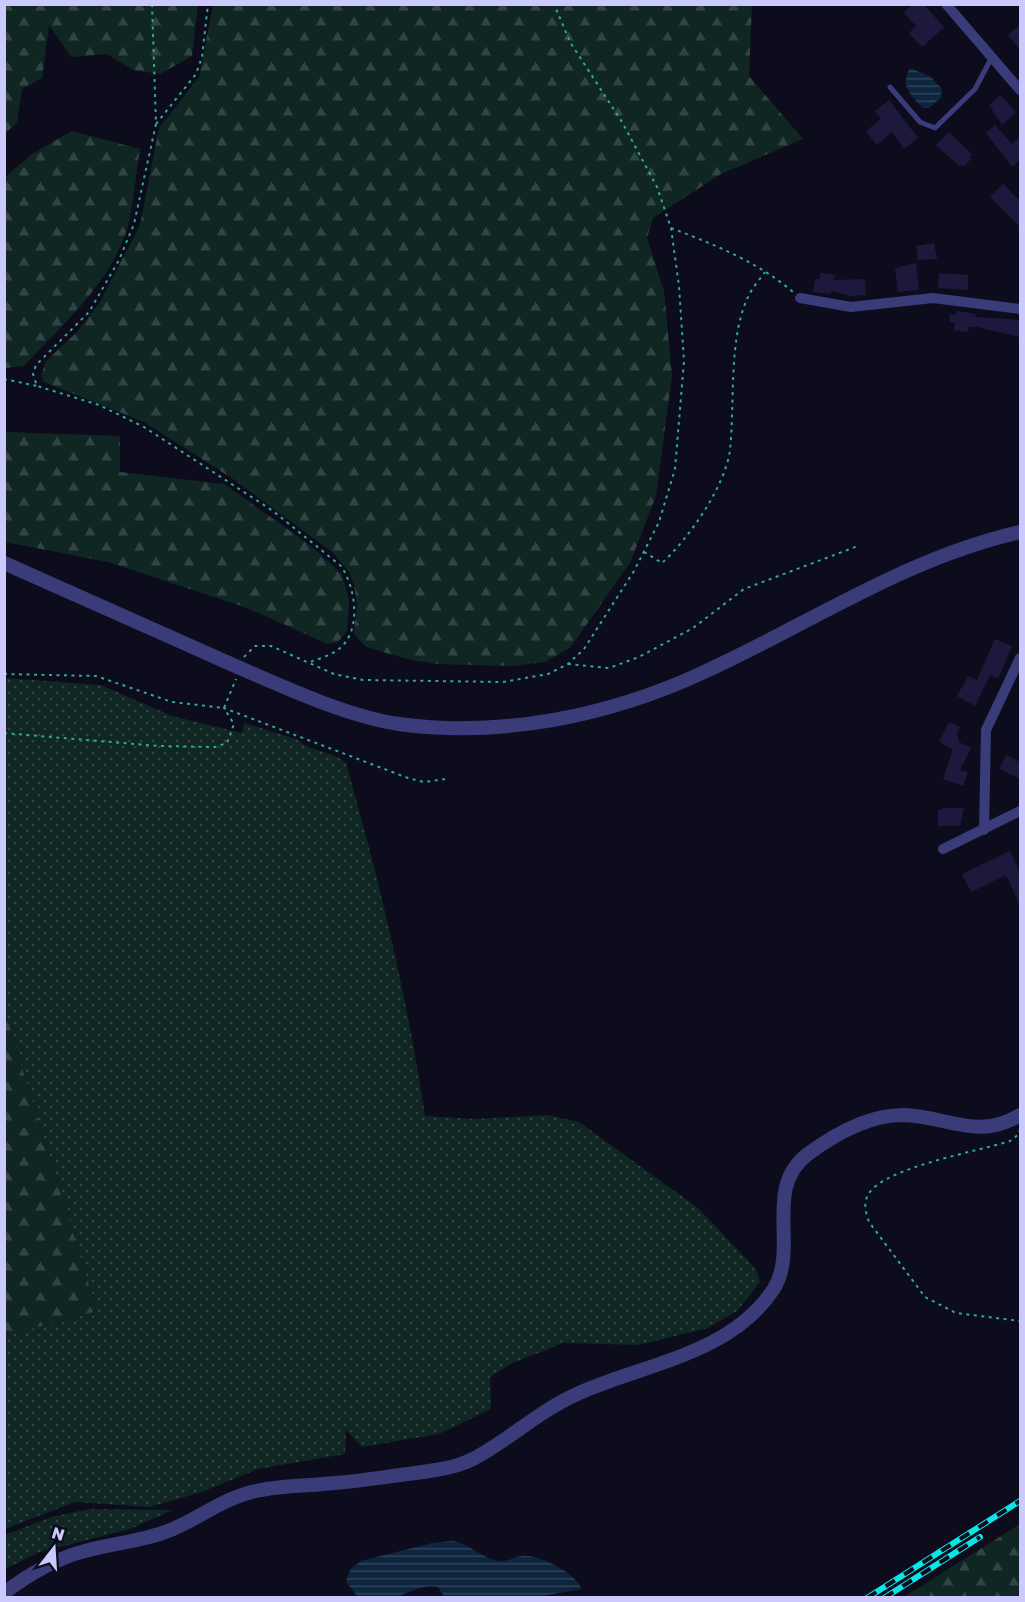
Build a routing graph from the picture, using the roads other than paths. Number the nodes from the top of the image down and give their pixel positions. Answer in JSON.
{"nodes":[{"id":1,"x":946,"y":4,"type":"edge"},
{"id":2,"x":992,"y":57,"type":"junction"},
{"id":3,"x":890,"y":87,"type":"dead end"},
{"id":4,"x":1020,"y":90,"type":"edge"},
{"id":5,"x":800,"y":298,"type":"road end"},
{"id":6,"x":1020,"y":309,"type":"edge"},
{"id":7,"x":1020,"y":532,"type":"edge"},
{"id":8,"x":4,"y":563,"type":"edge"},
{"id":9,"x":1020,"y":658,"type":"edge"},
{"id":10,"x":1020,"y":811,"type":"edge"},
{"id":11,"x":984,"y":830,"type":"junction"},
{"id":12,"x":944,"y":849,"type":"dead end"},
{"id":13,"x":1020,"y":1115,"type":"edge"},
{"id":14,"x":4,"y":1593,"type":"edge"}],
"edges":[{"from":1,"to":2,"type":"street"},
{"from":2,"to":3,"type":"lane"},
{"from":2,"to":4,"type":"street"},
{"from":5,"to":6,"type":"street"},
{"from":7,"to":8,"type":"street"},
{"from":9,"to":11,"type":"street"},
{"from":10,"to":11,"type":"street"},
{"from":11,"to":12,"type":"street"},
{"from":13,"to":14,"type":"street"}]}
